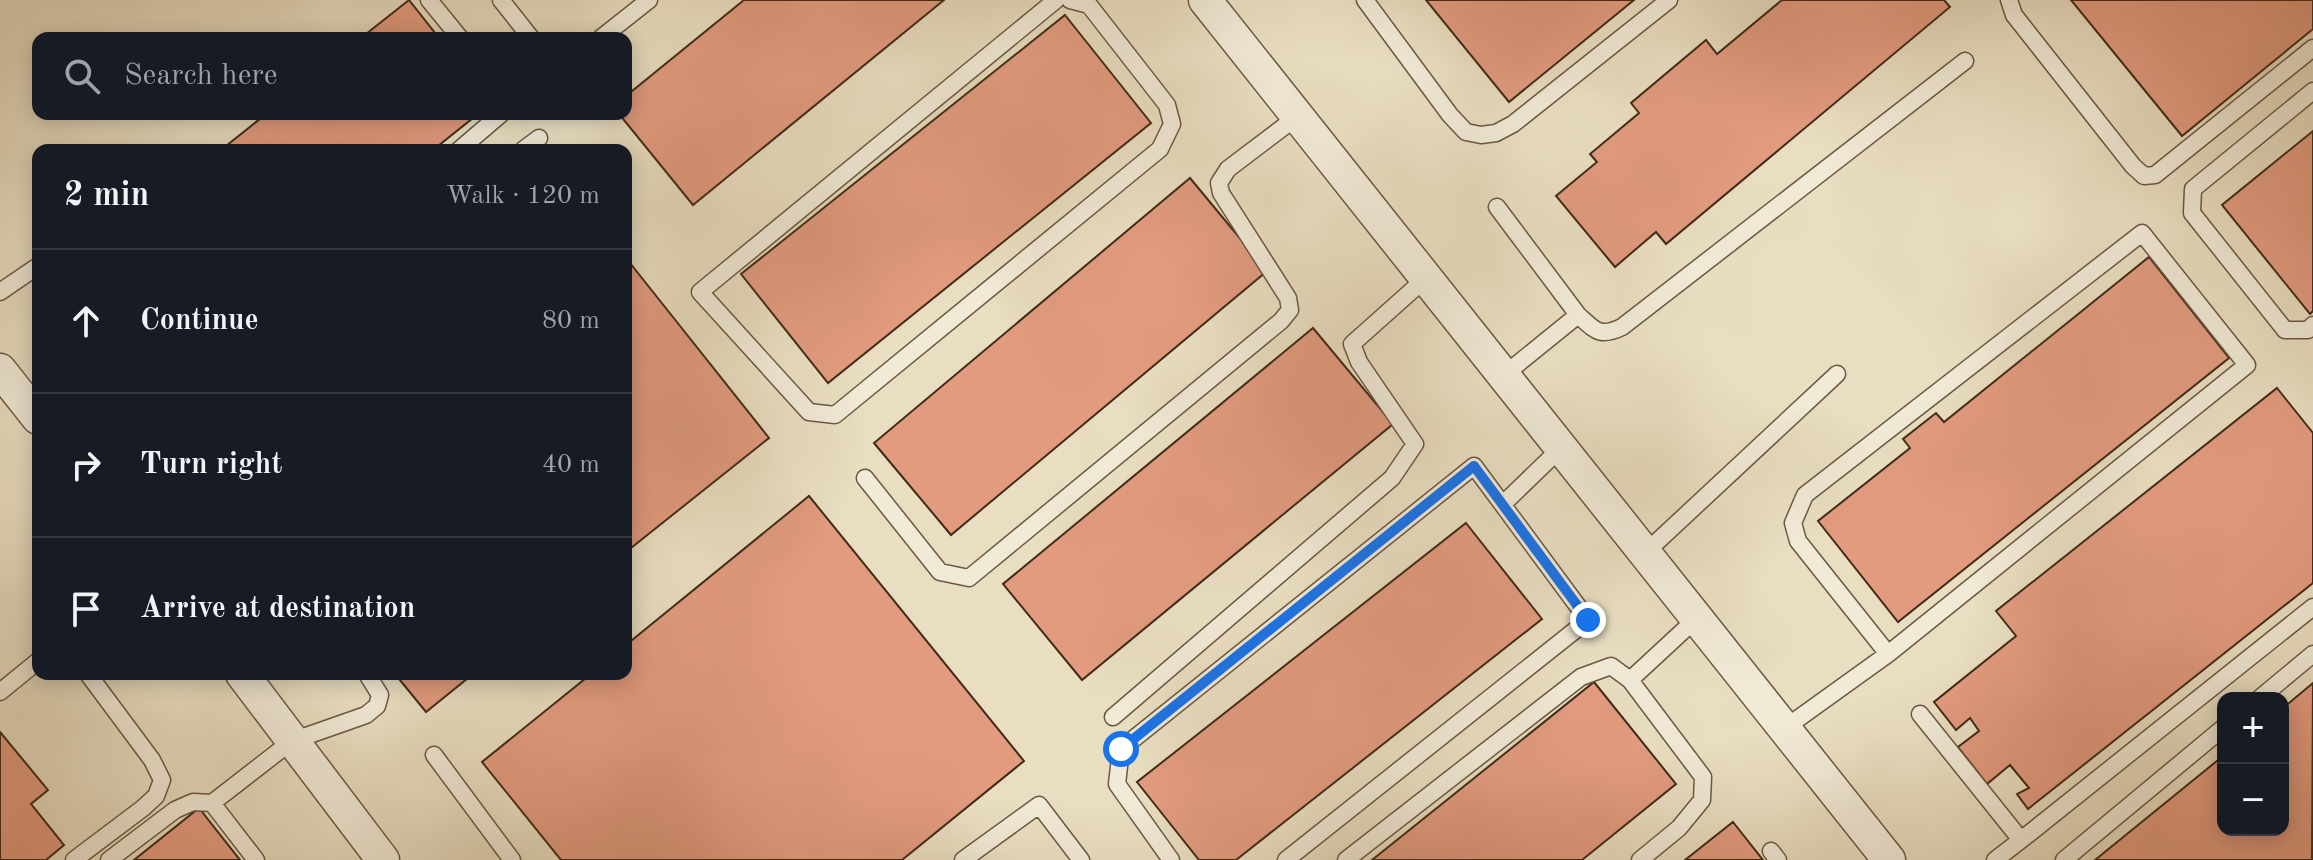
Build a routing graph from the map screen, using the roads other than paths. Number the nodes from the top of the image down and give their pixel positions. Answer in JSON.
{"nodes":[{"id":1,"x":429,"y":0,"type":"edge"},
{"id":2,"x":501,"y":0,"type":"edge"},
{"id":3,"x":649,"y":0,"type":"edge"},
{"id":4,"x":1056,"y":0,"type":"edge"},
{"id":5,"x":1070,"y":0,"type":"edge"},
{"id":6,"x":1205,"y":0,"type":"edge"},
{"id":7,"x":1365,"y":0,"type":"edge"},
{"id":8,"x":1669,"y":0,"type":"edge"},
{"id":9,"x":2009,"y":0,"type":"edge"},
{"id":10,"x":1092,"y":3,"type":"edge"},
{"id":11,"x":455,"y":32,"type":"edge"},
{"id":12,"x":526,"y":32,"type":"edge"},
{"id":13,"x":609,"y":32,"type":"edge"},
{"id":14,"x":2313,"y":48,"type":"edge"},
{"id":15,"x":1965,"y":61,"type":"dead end"},
{"id":16,"x":2313,"y":91,"type":"edge"},
{"id":17,"x":1298,"y":116,"type":"junction"},
{"id":18,"x":494,"y":120,"type":"edge"},
{"id":19,"x":539,"y":138,"type":"dead end"},
{"id":20,"x":466,"y":144,"type":"edge"},
{"id":21,"x":531,"y":144,"type":"edge"},
{"id":22,"x":1497,"y":207,"type":"dead end"},
{"id":23,"x":32,"y":270,"type":"edge"},
{"id":24,"x":1426,"y":278,"type":"junction"},
{"id":25,"x":0,"y":292,"type":"edge"},
{"id":26,"x":1578,"y":315,"type":"junction"},
{"id":27,"x":2313,"y":325,"type":"edge"},
{"id":28,"x":0,"y":370,"type":"edge"},
{"id":29,"x":1837,"y":374,"type":"dead end"},
{"id":30,"x":1504,"y":375,"type":"junction"},
{"id":31,"x":32,"y":410,"type":"edge"},
{"id":32,"x":1561,"y":448,"type":"junction"},
{"id":33,"x":865,"y":478,"type":"dead end"},
{"id":34,"x":1503,"y":504,"type":"junction"},
{"id":35,"x":1645,"y":553,"type":"junction"},
{"id":36,"x":2313,"y":607,"type":"edge"},
{"id":37,"x":1697,"y":618,"type":"junction"},
{"id":38,"x":1888,"y":654,"type":"junction"},
{"id":39,"x":2313,"y":654,"type":"edge"},
{"id":40,"x":32,"y":666,"type":"edge"},
{"id":41,"x":92,"y":680,"type":"edge"},
{"id":42,"x":246,"y":680,"type":"edge"},
{"id":43,"x":371,"y":680,"type":"edge"},
{"id":44,"x":1630,"y":680,"type":"junction"},
{"id":45,"x":0,"y":692,"type":"edge"},
{"id":46,"x":2267,"y":692,"type":"edge"},
{"id":47,"x":1920,"y":714,"type":"dead end"},
{"id":48,"x":1113,"y":717,"type":"dead end"},
{"id":49,"x":1785,"y":728,"type":"junction"},
{"id":50,"x":2217,"y":733,"type":"edge"},
{"id":51,"x":292,"y":741,"type":"junction"},
{"id":52,"x":434,"y":755,"type":"dead end"},
{"id":53,"x":212,"y":803,"type":"junction"},
{"id":54,"x":2021,"y":840,"type":"junction"},
{"id":55,"x":74,"y":860,"type":"edge"},
{"id":56,"x":109,"y":860,"type":"edge"},
{"id":57,"x":256,"y":860,"type":"edge"},
{"id":58,"x":383,"y":860,"type":"edge"},
{"id":59,"x":512,"y":860,"type":"edge"},
{"id":60,"x":963,"y":860,"type":"edge"},
{"id":61,"x":1081,"y":860,"type":"edge"},
{"id":62,"x":1171,"y":860,"type":"edge"},
{"id":63,"x":1286,"y":860,"type":"edge"},
{"id":64,"x":1346,"y":860,"type":"edge"},
{"id":65,"x":1640,"y":860,"type":"edge"},
{"id":66,"x":1889,"y":860,"type":"edge"},
{"id":67,"x":1995,"y":860,"type":"edge"},
{"id":68,"x":2064,"y":860,"type":"edge"}],
"edges":[{"from":1,"to":11,"type":"lane"},
{"from":2,"to":12,"type":"lane"},
{"from":3,"to":13,"type":"lane"},
{"from":4,"to":10,"type":"lane"},
{"from":5,"to":10,"type":"lane"},
{"from":6,"to":17,"type":"street"},
{"from":7,"to":8,"type":"lane"},
{"from":9,"to":14,"type":"lane"},
{"from":15,"to":26,"type":"lane"},
{"from":16,"to":27,"type":"lane"},
{"from":17,"to":24,"type":"street"},
{"from":17,"to":33,"type":"lane"},
{"from":18,"to":20,"type":"lane"},
{"from":19,"to":21,"type":"lane"},
{"from":22,"to":26,"type":"lane"},
{"from":23,"to":25,"type":"lane"},
{"from":24,"to":30,"type":"street"},
{"from":24,"to":48,"type":"lane"},
{"from":26,"to":30,"type":"lane"},
{"from":28,"to":31,"type":"street"},
{"from":29,"to":35,"type":"lane"},
{"from":30,"to":32,"type":"street"},
{"from":32,"to":34,"type":"lane"},
{"from":32,"to":35,"type":"street"},
{"from":34,"to":62,"type":"lane"},
{"from":34,"to":63,"type":"lane"},
{"from":35,"to":37,"type":"street"},
{"from":36,"to":54,"type":"lane"},
{"from":37,"to":44,"type":"lane"},
{"from":37,"to":49,"type":"street"},
{"from":38,"to":38,"type":"lane"},
{"from":38,"to":49,"type":"lane"},
{"from":39,"to":46,"type":"lane"},
{"from":40,"to":45,"type":"lane"},
{"from":41,"to":55,"type":"lane"},
{"from":42,"to":51,"type":"street"},
{"from":43,"to":51,"type":"lane"},
{"from":44,"to":64,"type":"lane"},
{"from":44,"to":65,"type":"lane"},
{"from":47,"to":54,"type":"lane"},
{"from":49,"to":66,"type":"street"},
{"from":50,"to":68,"type":"lane"},
{"from":51,"to":53,"type":"lane"},
{"from":51,"to":58,"type":"street"},
{"from":52,"to":59,"type":"lane"},
{"from":53,"to":56,"type":"lane"},
{"from":53,"to":57,"type":"lane"},
{"from":54,"to":67,"type":"lane"},
{"from":60,"to":61,"type":"lane"}]}
